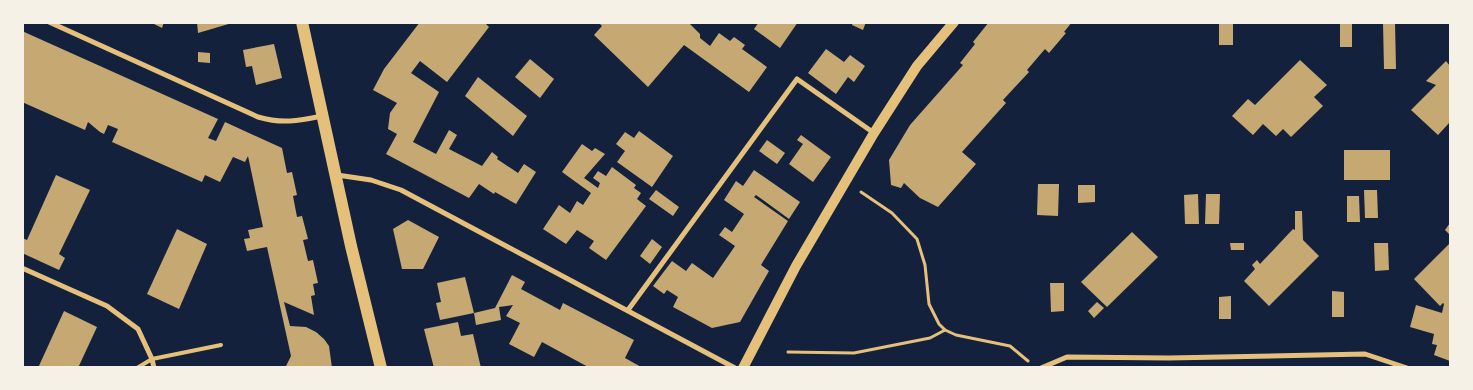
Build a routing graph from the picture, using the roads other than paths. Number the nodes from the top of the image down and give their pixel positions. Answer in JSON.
{"nodes":[{"id":1,"x":49,"y":22,"type":"edge"},
{"id":2,"x":302,"y":22,"type":"edge"},
{"id":3,"x":954,"y":22,"type":"edge"},
{"id":4,"x":322,"y":116,"type":"junction"},
{"id":5,"x":874,"y":133,"type":"junction"},
{"id":6,"x":335,"y":175,"type":"junction"},
{"id":7,"x":22,"y":268,"type":"edge"},
{"id":8,"x":628,"y":310,"type":"junction"},
{"id":9,"x":221,"y":345,"type":"dead end"},
{"id":10,"x":152,"y":359,"type":"junction"},
{"id":11,"x":138,"y":368,"type":"edge"},
{"id":12,"x":154,"y":368,"type":"edge"},
{"id":13,"x":381,"y":368,"type":"edge"},
{"id":14,"x":735,"y":368,"type":"edge"},
{"id":15,"x":743,"y":368,"type":"edge"},
{"id":16,"x":1041,"y":368,"type":"edge"},
{"id":17,"x":1407,"y":368,"type":"edge"}],
"edges":[{"from":1,"to":4,"type":"street"},
{"from":2,"to":4,"type":"main road"},
{"from":3,"to":5,"type":"main road"},
{"from":4,"to":6,"type":"main road"},
{"from":5,"to":8,"type":"street"},
{"from":5,"to":15,"type":"main road"},
{"from":6,"to":8,"type":"street"},
{"from":6,"to":13,"type":"main road"},
{"from":7,"to":10,"type":"street"},
{"from":8,"to":14,"type":"street"},
{"from":9,"to":10,"type":"lane"},
{"from":10,"to":11,"type":"lane"},
{"from":10,"to":12,"type":"street"},
{"from":16,"to":17,"type":"street"}]}
